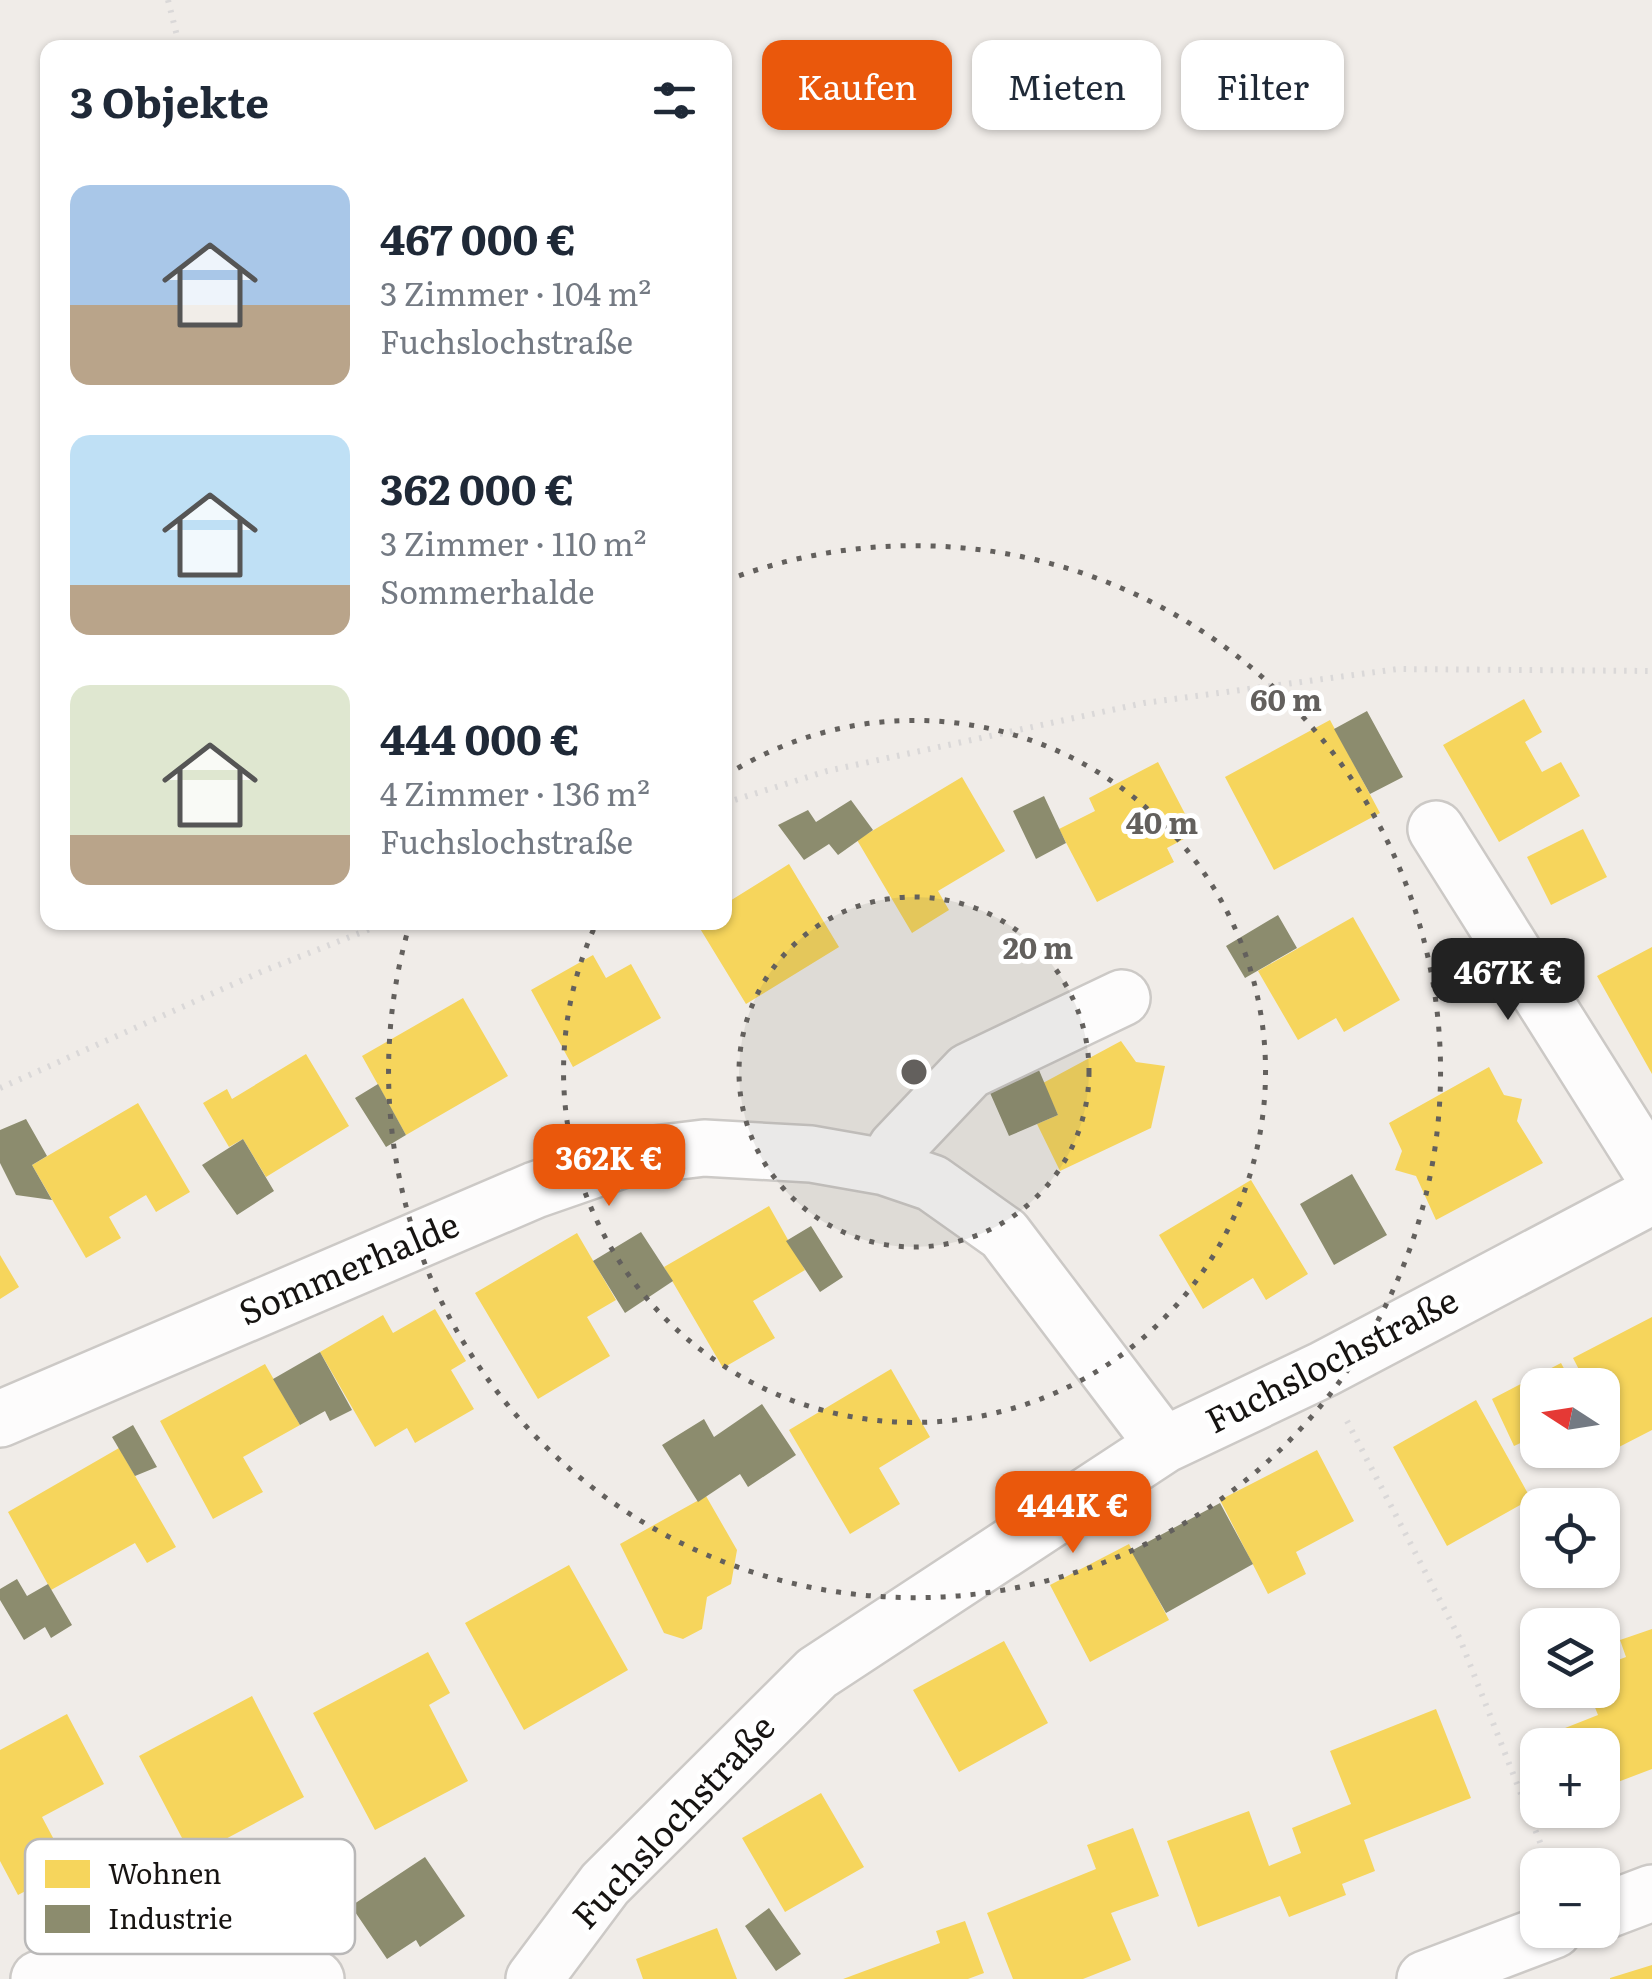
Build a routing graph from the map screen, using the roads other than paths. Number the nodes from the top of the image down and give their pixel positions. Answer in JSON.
{"nodes":[{"id":1,"x":1436,"y":829,"type":"dead end"},
{"id":2,"x":1122,"y":998,"type":"dead end"},
{"id":3,"x":885,"y":1167,"type":"junction"},
{"id":4,"x":1652,"y":1172,"type":"edge"},
{"id":5,"x":1652,"y":1196,"type":"edge"},
{"id":6,"x":0,"y":1419,"type":"edge"},
{"id":7,"x":1164,"y":1444,"type":"junction"},
{"id":8,"x":1652,"y":1894,"type":"edge"},
{"id":9,"x":1620,"y":1906,"type":"edge"},
{"id":10,"x":1520,"y":1943,"type":"edge"},
{"id":11,"x":191,"y":1954,"type":"edge"},
{"id":12,"x":208,"y":1954,"type":"edge"},
{"id":13,"x":38,"y":1979,"type":"edge"},
{"id":14,"x":316,"y":1979,"type":"edge"},
{"id":15,"x":534,"y":1979,"type":"edge"},
{"id":16,"x":1424,"y":1979,"type":"edge"}],
"edges":[{"from":1,"to":4,"type":"street"},
{"from":2,"to":3,"type":"street"},
{"from":3,"to":6,"type":"street","name":"Sommerhalde"},
{"from":3,"to":7,"type":"street","name":"Sommerhalde"},
{"from":5,"to":7,"type":"street","name":"Fuchslochstraße"},
{"from":7,"to":15,"type":"street","name":"Fuchslochstraße"},
{"from":8,"to":9,"type":"street"},
{"from":10,"to":16,"type":"street"},
{"from":11,"to":13,"type":"street"},
{"from":12,"to":14,"type":"street"}]}
